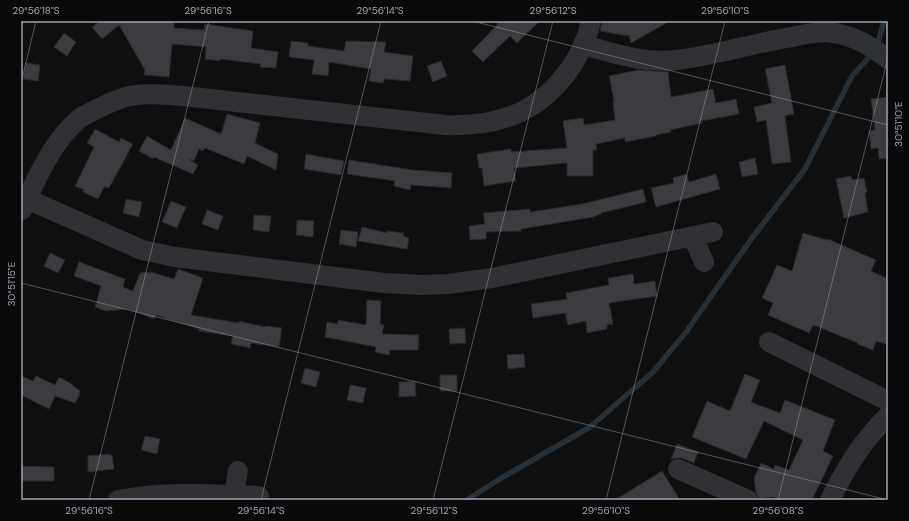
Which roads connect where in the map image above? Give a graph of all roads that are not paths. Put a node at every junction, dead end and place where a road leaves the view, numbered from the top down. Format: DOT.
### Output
graph roads {
  1 [pos="591,21"];
  2 [pos="584,45"];
  3 [pos="888,59"];
  4 [pos="24,205"];
  5 [pos="714,232"];
  6 [pos="693,237"];
  7 [pos="704,262"];
  8 [pos="769,342"];
  9 [pos="888,401"];
  10 [pos="888,416"];
  11 [pos="678,469"];
  12 [pos="238,471"];
  13 [pos="234,495"];
  14 [pos="259,496"];
  15 [pos="118,500"];
  16 [pos="748,500"];
  17 [pos="830,500"];
  1 -- 2 [label="street"];
  2 -- 3 [label="street"];
  2 -- 4 [label="street"];
  4 -- 6 [label="street"];
  5 -- 6 [label="street"];
  6 -- 7 [label="street"];
  8 -- 9 [label="street"];
  10 -- 17 [label="street"];
  11 -- 16 [label="street"];
  12 -- 13 [label="street"];
  13 -- 14 [label="street"];
  13 -- 15 [label="street"];
}
